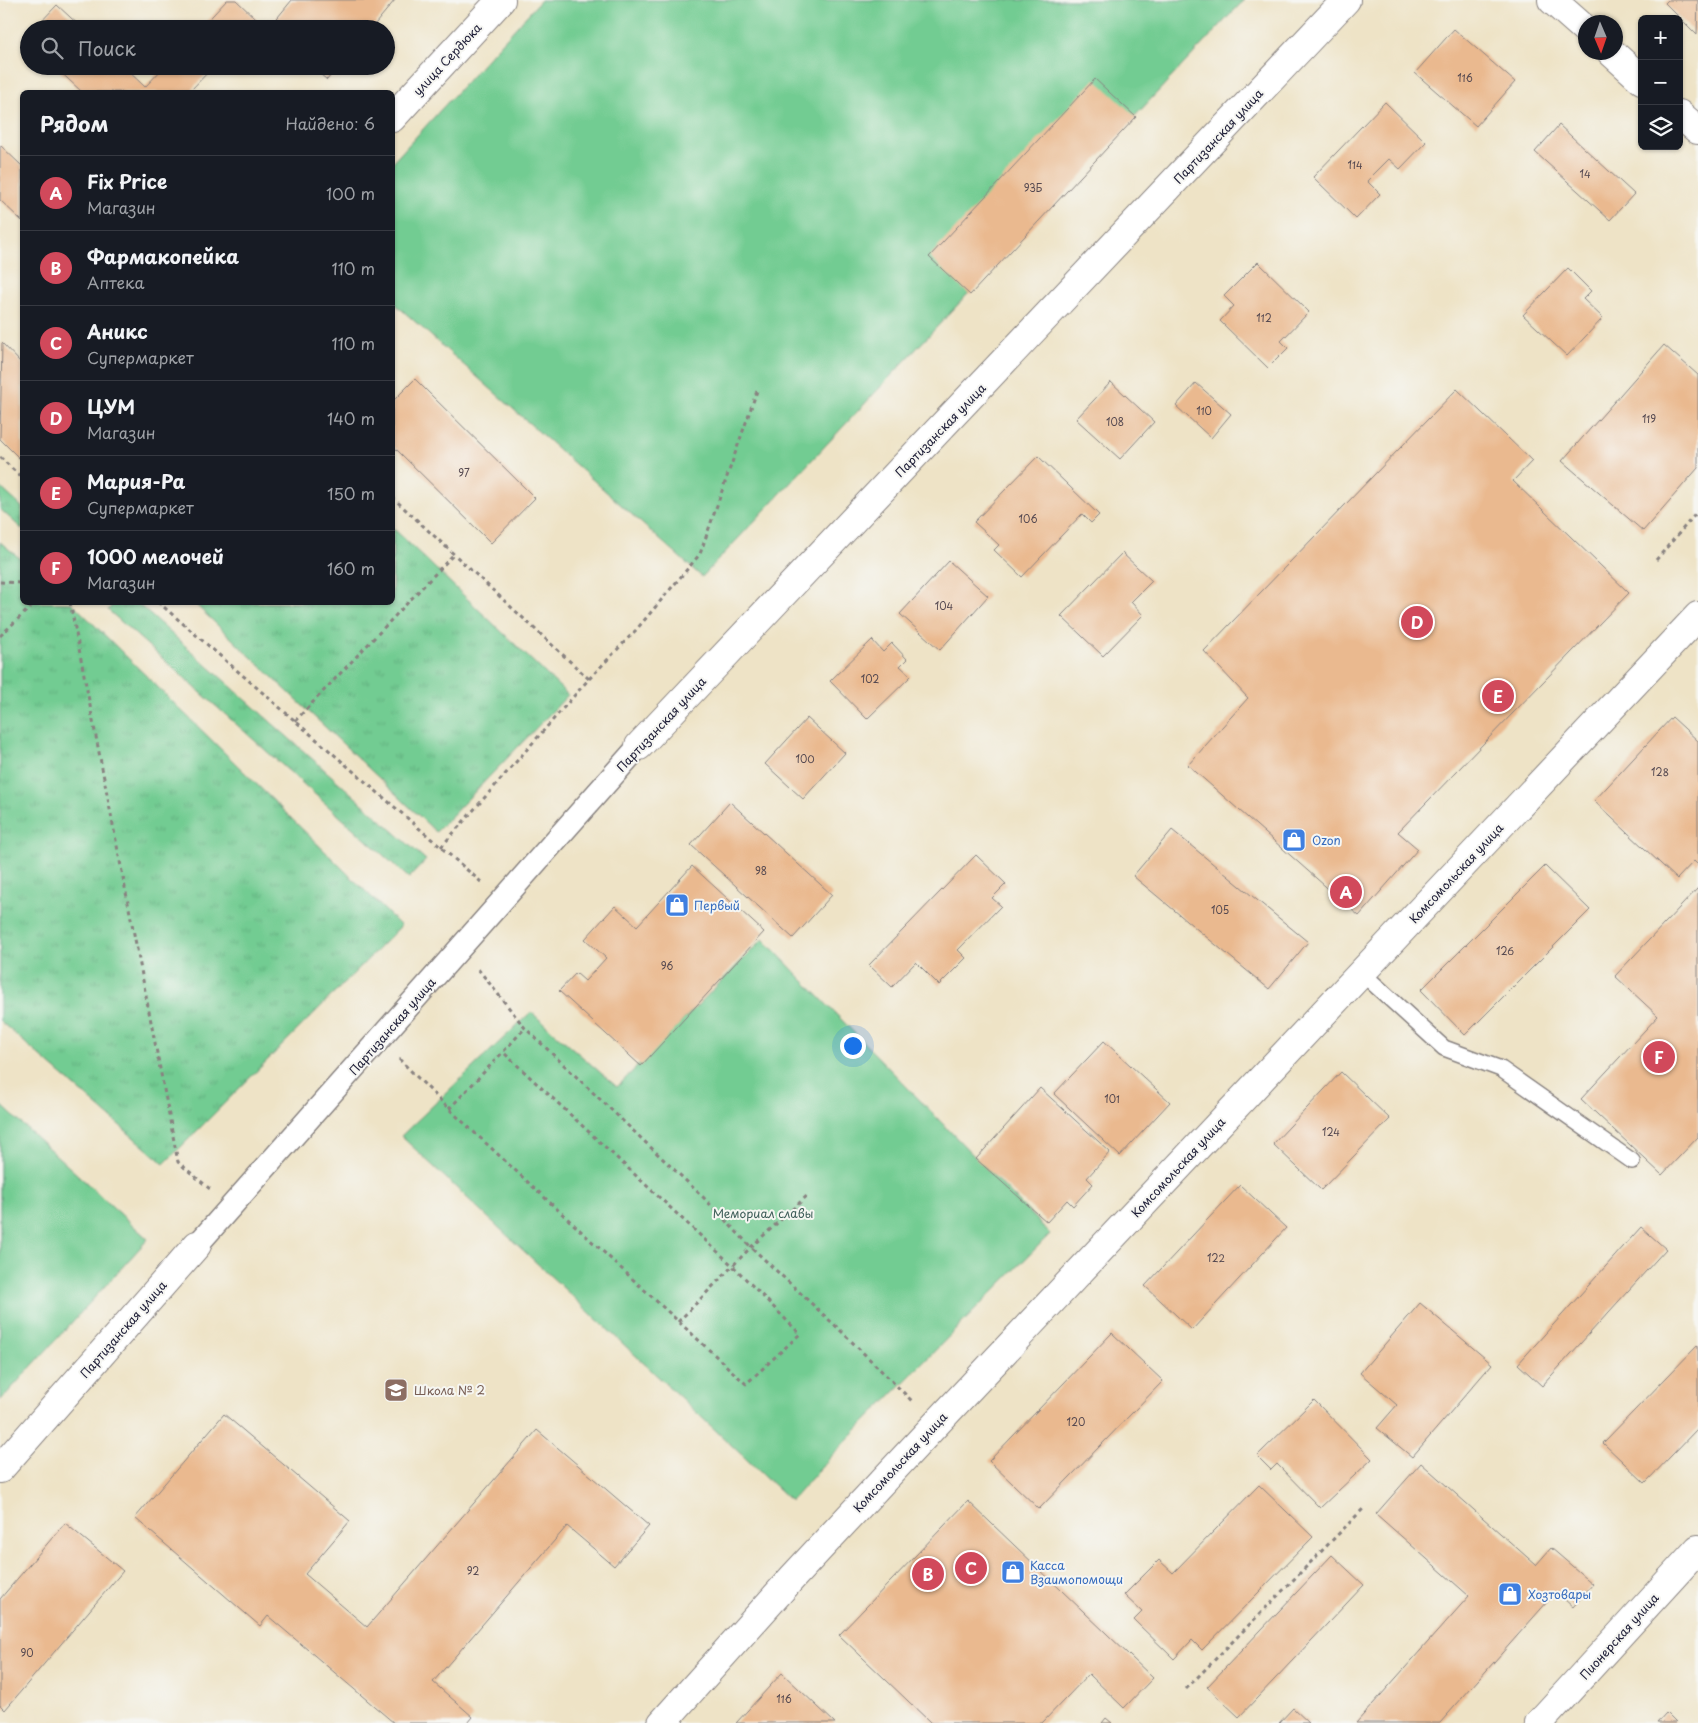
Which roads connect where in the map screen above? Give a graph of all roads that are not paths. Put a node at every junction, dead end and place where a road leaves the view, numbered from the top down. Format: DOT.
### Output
graph roads {
  1 [pos="501,0"];
  2 [pos="1346,0"];
  3 [pos="1552,0"];
  4 [pos="1578,23"];
  5 [pos="1620,60"];
  6 [pos="1638,76"];
  7 [pos="395,115"];
  8 [pos="1683,117"];
  9 [pos="1698,130"];
  10 [pos="1698,616"];
  11 [pos="639,746"];
  12 [pos="1362,973"];
  13 [pos="1632,1160"];
  14 [pos="197,1245"];
  15 [pos="0,1469"];
  16 [pos="1698,1549"];
  17 [pos="662,1723"];
  18 [pos="1539,1723"];
  1 -- 7 [label="street, улица Сердюка"];
  2 -- 11 [label="street, Партизанская улица"];
  3 -- 4 [label="street"];
  5 -- 6 [label="street"];
  8 -- 9 [label="street"];
  10 -- 12 [label="street, Комсомольская улица"];
  11 -- 14 [label="street, Партизанская улица"];
  12 -- 13 [label="lane"];
  12 -- 17 [label="street, Комсомольская улица"];
  14 -- 15 [label="street, Партизанская улица"];
  16 -- 18 [label="street, Пионерская улица"];
}
